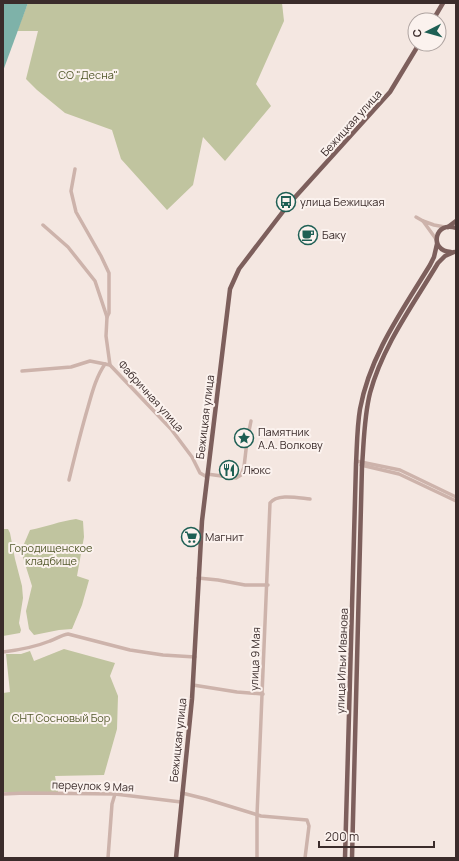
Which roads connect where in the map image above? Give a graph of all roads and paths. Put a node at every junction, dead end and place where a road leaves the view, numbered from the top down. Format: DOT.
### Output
graph roads {
  1 [pos="443,3"];
  2 [pos="438,12"];
  3 [pos="414,52"];
  4 [pos="75,169"];
  5 [pos="416,217"];
  6 [pos="422,221"];
  7 [pos="456,221"];
  8 [pos="43,225"];
  9 [pos="448,226"];
  10 [pos="456,228"];
  11 [pos="437,241"];
  12 [pos="455,252"];
  13 [pos="108,317"];
  14 [pos="105,364"];
  15 [pos="110,365"];
  16 [pos="22,371"];
  17 [pos="251,421"];
  18 [pos="356,463"];
  19 [pos="362,464"];
  20 [pos="207,476"];
  21 [pos="69,480"];
  22 [pos="456,497"];
  23 [pos="310,499"];
  24 [pos="456,501"];
  25 [pos="198,578"];
  26 [pos="268,584"];
  27 [pos="3,652"];
  28 [pos="195,657"];
  29 [pos="193,685"];
  30 [pos="263,694"];
  31 [pos="3,794"];
  32 [pos="115,794"];
  33 [pos="182,794"];
  34 [pos="181,802"];
  35 [pos="258,815"];
  36 [pos="108,858"];
  37 [pos="176,858"];
  38 [pos="257,858"];
  39 [pos="305,858"];
  40 [pos="345,858"];
  41 [pos="352,858"];
  1 -- 2 [label="main road"];
  3 -- 20 [label="main road, Бежицкая улица"];
  4 -- 13 [label="street, Фабричная улица"];
  5 -- 6 [label="street"];
  6 -- 9 [label="street"];
  6 -- 11 [label="street"];
  7 -- 9 [label="main road"];
  8 -- 13 [label="street, Фабричная улица"];
  9 -- 10 [label="main road"];
  9 -- 11 [label="main road"];
  11 -- 12 [label="main road"];
  11 -- 18 [label="main road, улица Ильи Иванова"];
  12 -- 19 [label="main road, улица Ильи Иванова"];
  13 -- 15 [label="street, Фабричная улица"];
  14 -- 15 [label="street, Фабричная улица"];
  14 -- 16 [label="street, Фабричная улица"];
  14 -- 21 [label="street"];
  15 -- 20 [label="street, Фабричная улица"];
  17 -- 20 [label="street"];
  18 -- 19 [label="street"];
  18 -- 40 [label="main road, улица Ильи Иванова"];
  19 -- 22 [label="street"];
  19 -- 24 [label="street"];
  19 -- 41 [label="main road, улица Ильи Иванова"];
  20 -- 25 [label="main road, Бежицкая улица"];
  23 -- 26 [label="street, улица 9 Мая"];
  25 -- 26 [label="street"];
  25 -- 28 [label="main road, Бежицкая улица"];
  26 -- 30 [label="street, улица 9 Мая"];
  27 -- 28 [label="street"];
  28 -- 29 [label="main road, Бежицкая улица"];
  29 -- 30 [label="street"];
  29 -- 33 [label="main road, Бежицкая улица"];
  30 -- 35 [label="street, улица 9 Мая"];
  31 -- 32 [label="street, переулок 9 Мая"];
  32 -- 34 [label="street, переулок 9 Мая"];
  32 -- 36 [label="street"];
  33 -- 34 [label="main road, Бежицкая улица"];
  33 -- 35 [label="street"];
  34 -- 37 [label="main road, Бежицкая улица"];
  35 -- 38 [label="street, улица 9 Мая"];
  35 -- 39 [label="street"];
}
